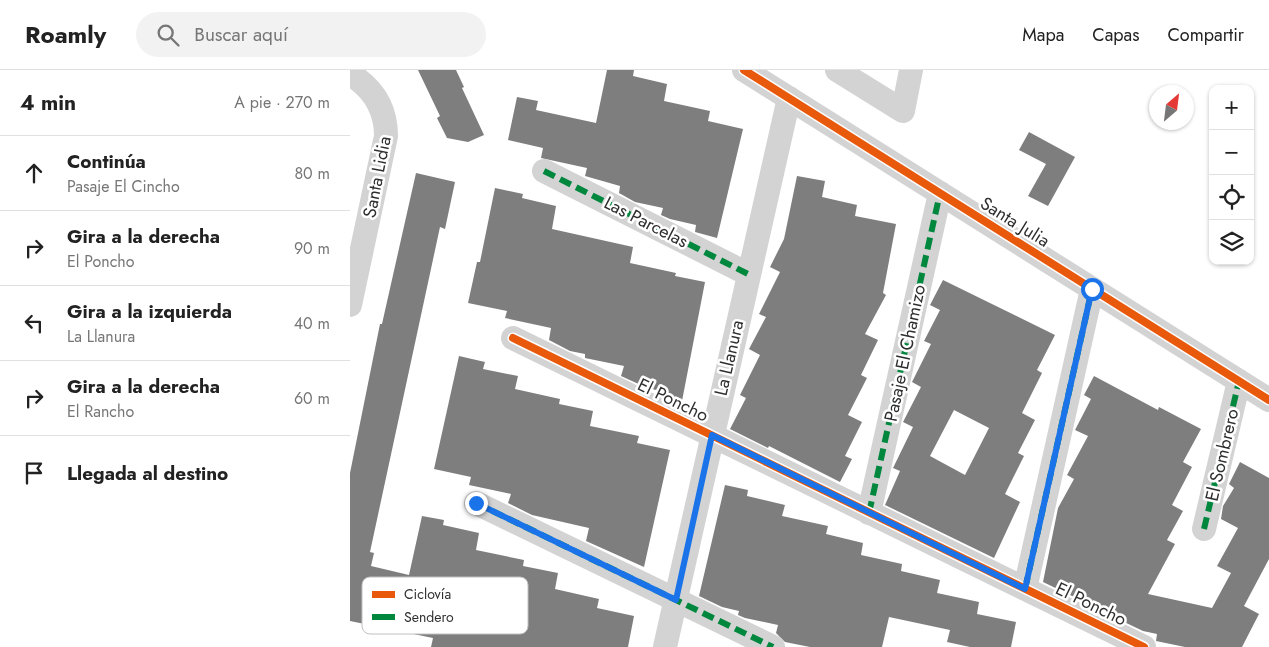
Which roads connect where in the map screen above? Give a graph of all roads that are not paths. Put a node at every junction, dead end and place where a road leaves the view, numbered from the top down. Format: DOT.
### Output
graph roads {
  1 [pos="744,70"];
  2 [pos="837,70"];
  3 [pos="912,70"];
  4 [pos="350,74"];
  5 [pos="789,98"];
  6 [pos="544,171"];
  7 [pos="940,193"];
  8 [pos="748,274"];
  9 [pos="1092,289"];
  10 [pos="350,305"];
  11 [pos="513,338"];
  12 [pos="1239,381"];
  13 [pos="1269,400"];
  14 [pos="712,435"];
  15 [pos="476,503"];
  16 [pos="870,513"];
  17 [pos="1204,529"];
  18 [pos="1025,589"];
  19 [pos="676,600"];
  20 [pos="665,647"];
  21 [pos="773,647"];
  22 [pos="1144,647"];
  1 -- 5 [label="street, Santa Julia"];
  2 -- 3 [label="street"];
  4 -- 10 [label="street, Santa Lidia"];
  5 -- 7 [label="street, Santa Julia"];
  5 -- 8 [label="street, La Llanura"];
  6 -- 8 [label="street, Las Parcelas"];
  7 -- 9 [label="street, Santa Julia"];
  7 -- 16 [label="street, Pasaje El Chamizo"];
  8 -- 14 [label="street, La Llanura"];
  9 -- 12 [label="street, Santa Julia"];
  9 -- 18 [label="street"];
  11 -- 14 [label="street, El Poncho"];
  12 -- 13 [label="street, Santa Julia"];
  12 -- 17 [label="street, El Sombrero"];
  14 -- 16 [label="street, El Poncho"];
  14 -- 19 [label="street, La Llanura"];
  15 -- 19 [label="street"];
  16 -- 18 [label="street, El Poncho"];
  18 -- 22 [label="street, El Poncho"];
  19 -- 20 [label="street, La Llanura"];
  19 -- 21 [label="street"];
}
